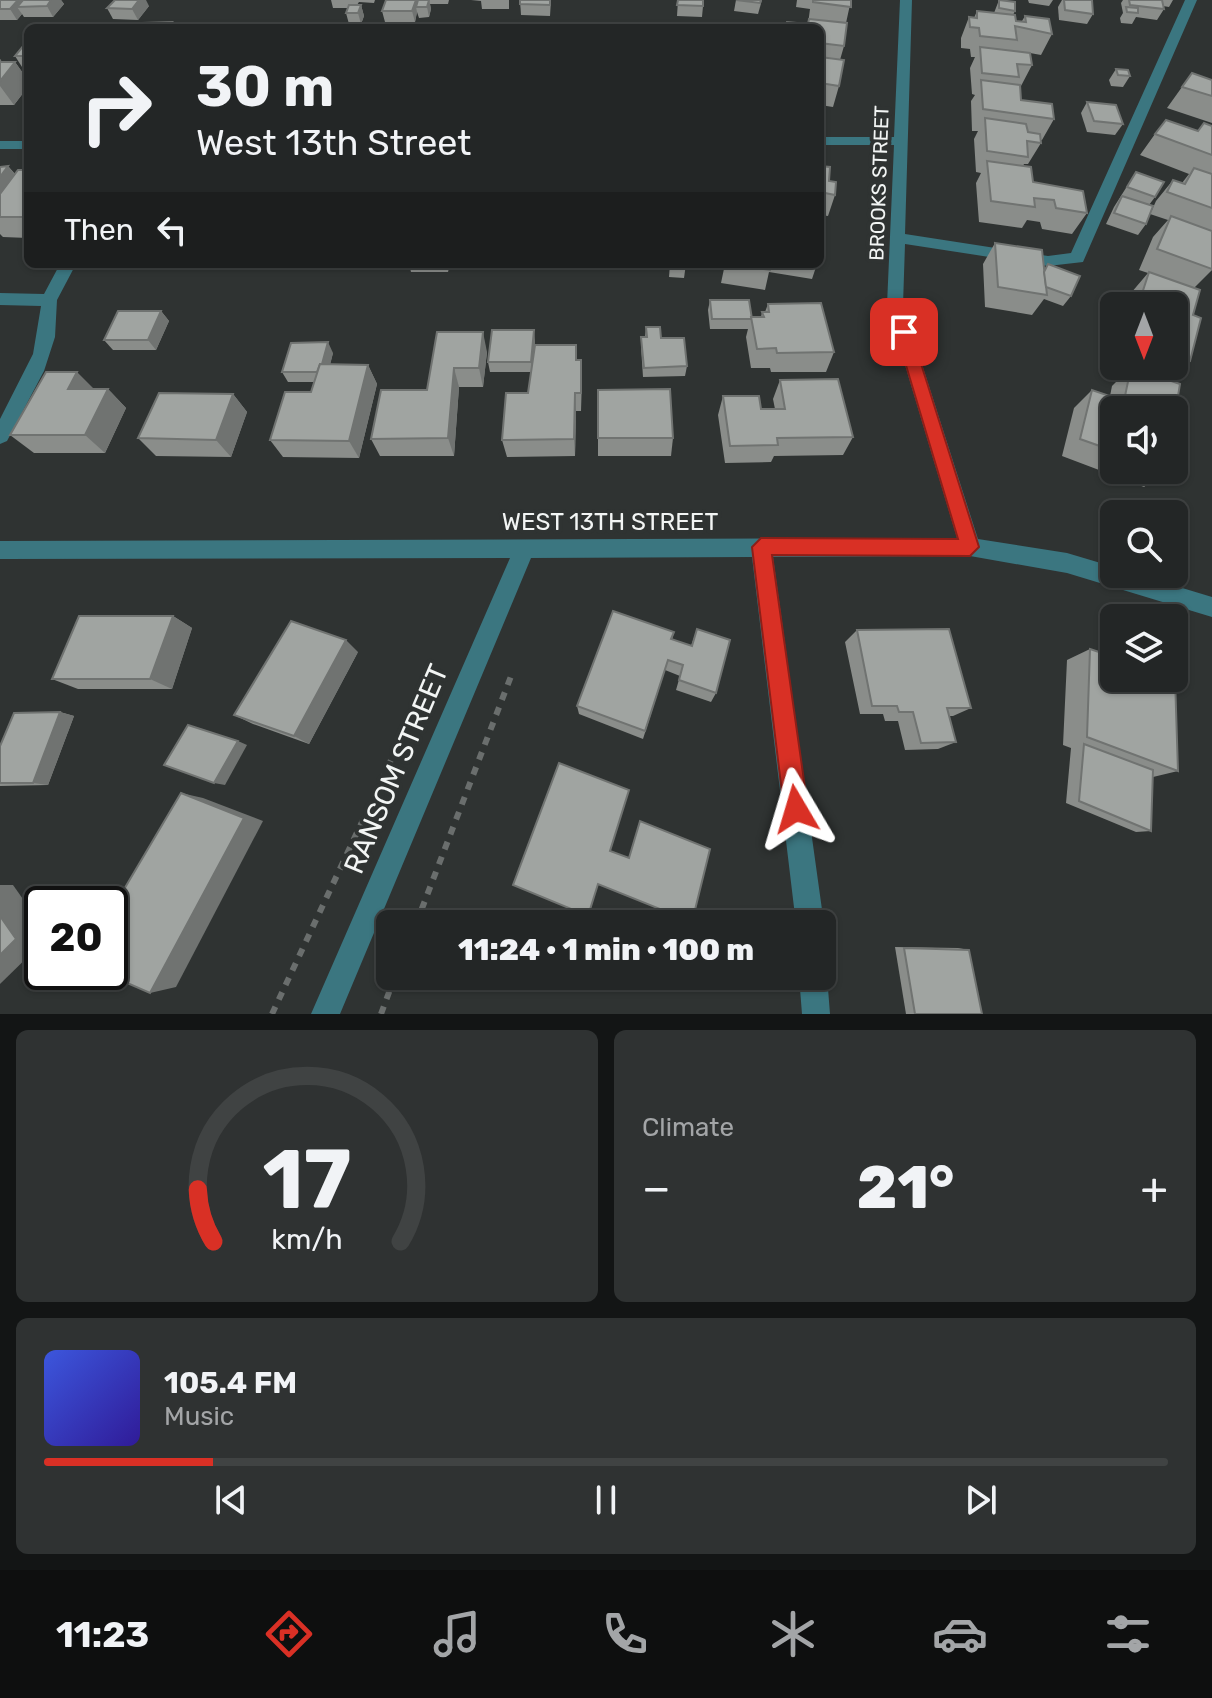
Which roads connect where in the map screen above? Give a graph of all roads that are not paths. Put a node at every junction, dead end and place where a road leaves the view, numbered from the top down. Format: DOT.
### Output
graph roads {
  1 [pos="906,0"];
  2 [pos="1191,0"];
  3 [pos="824,141"];
  4 [pos="900,141"];
  5 [pos="0,145"];
  6 [pos="24,145"];
  7 [pos="897,238"];
  8 [pos="66,268"];
  9 [pos="0,299"];
  10 [pos="49,300"];
  11 [pos="0,436"];
  12 [pos="761,547"];
  13 [pos="970,547"];
  14 [pos="524,549"];
  15 [pos="0,550"];
  16 [pos="1212,607"];
  17 [pos="808,910"];
  18 [pos="814,990"];
  19 [pos="325,1014"];
  20 [pos="816,1014"];
  1 -- 4 [label="street, BROOKS STREET"];
  2 -- 7 [label="street"];
  3 -- 4 [label="street"];
  4 -- 7 [label="street, BROOKS STREET"];
  5 -- 6 [label="street"];
  7 -- 13 [label="street, BROOKS STREET"];
  8 -- 10 [label="street"];
  9 -- 10 [label="street"];
  10 -- 11 [label="street"];
  12 -- 13 [label="street, WEST 13TH STREET"];
  12 -- 14 [label="street, WEST 13TH STREET"];
  12 -- 17 [label="street"];
  13 -- 16 [label="street, WEST 13TH STREET"];
  14 -- 15 [label="street, WEST 13TH STREET"];
  14 -- 19 [label="street, RANSOM STREET"];
  18 -- 20 [label="street"];
}
